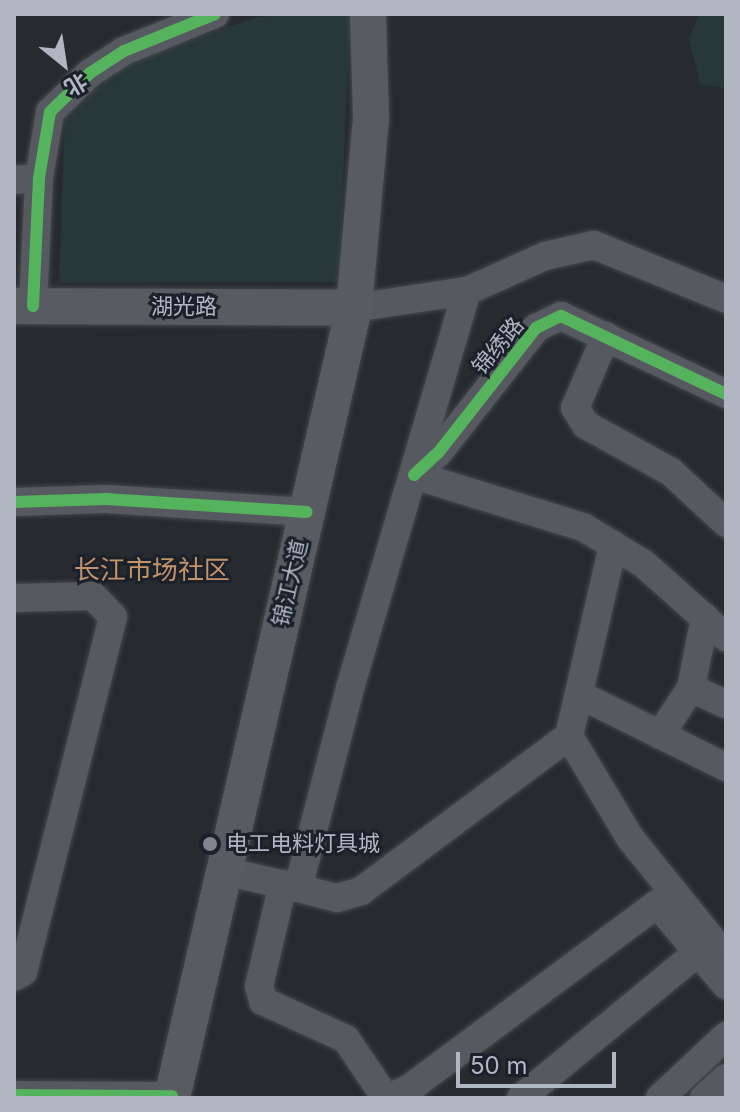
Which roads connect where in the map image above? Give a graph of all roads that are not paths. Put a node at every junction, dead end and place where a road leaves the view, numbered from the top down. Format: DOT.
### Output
graph roads {
  1 [pos="215,14"];
  2 [pos="368,14"];
  3 [pos="26,179"];
  4 [pos="467,291"];
  5 [pos="726,299"];
  6 [pos="24,306"];
  7 [pos="354,308"];
  8 [pos="606,336"];
  9 [pos="726,394"];
  10 [pos="414,475"];
  11 [pos="14,502"];
  12 [pos="307,512"];
  13 [pos="726,523"];
  14 [pos="613,545"];
  15 [pos="14,598"];
  16 [pos="705,617"];
  17 [pos="726,637"];
  18 [pos="691,688"];
  19 [pos="580,695"];
  20 [pos="726,704"];
  21 [pos="660,735"];
  22 [pos="569,736"];
  23 [pos="726,767"];
  24 [pos="224,871"];
  25 [pos="290,886"];
  26 [pos="712,954"];
  27 [pos="14,977"];
  28 [pos="726,985"];
  29 [pos="726,1036"];
  30 [pos="726,1078"];
  31 [pos="14,1095"];
  32 [pos="172,1097"];
  33 [pos="387,1098"];
  34 [pos="521,1098"];
  35 [pos="660,1098"];
  36 [pos="704,1098"];
  1 -- 3 [label="street"];
  2 -- 7 [label="main road, 锦江大道"];
  3 -- 6 [label="street"];
  4 -- 5 [label="street"];
  4 -- 7 [label="street"];
  4 -- 10 [label="street"];
  6 -- 7 [label="main road, 湖光路"];
  7 -- 12 [label="main road, 锦江大道"];
  8 -- 9 [label="street, 锦绣路"];
  8 -- 10 [label="street, 锦绣路"];
  8 -- 13 [label="street"];
  10 -- 14 [label="street"];
  10 -- 25 [label="street"];
  11 -- 12 [label="street"];
  12 -- 24 [label="main road, 锦江大道"];
  14 -- 16 [label="street"];
  14 -- 19 [label="street"];
  15 -- 27 [label="street"];
  16 -- 17 [label="street"];
  16 -- 18 [label="street"];
  18 -- 20 [label="street"];
  18 -- 21 [label="street"];
  19 -- 21 [label="street"];
  19 -- 22 [label="street"];
  21 -- 23 [label="street"];
  22 -- 25 [label="street"];
  22 -- 26 [label="street"];
  24 -- 25 [label="street"];
  24 -- 32 [label="main road, 锦江大道"];
  25 -- 33 [label="street"];
  26 -- 28 [label="street"];
  26 -- 33 [label="street"];
  26 -- 34 [label="street"];
  29 -- 35 [label="street"];
  30 -- 36 [label="street"];
  31 -- 32 [label="street"];
}
